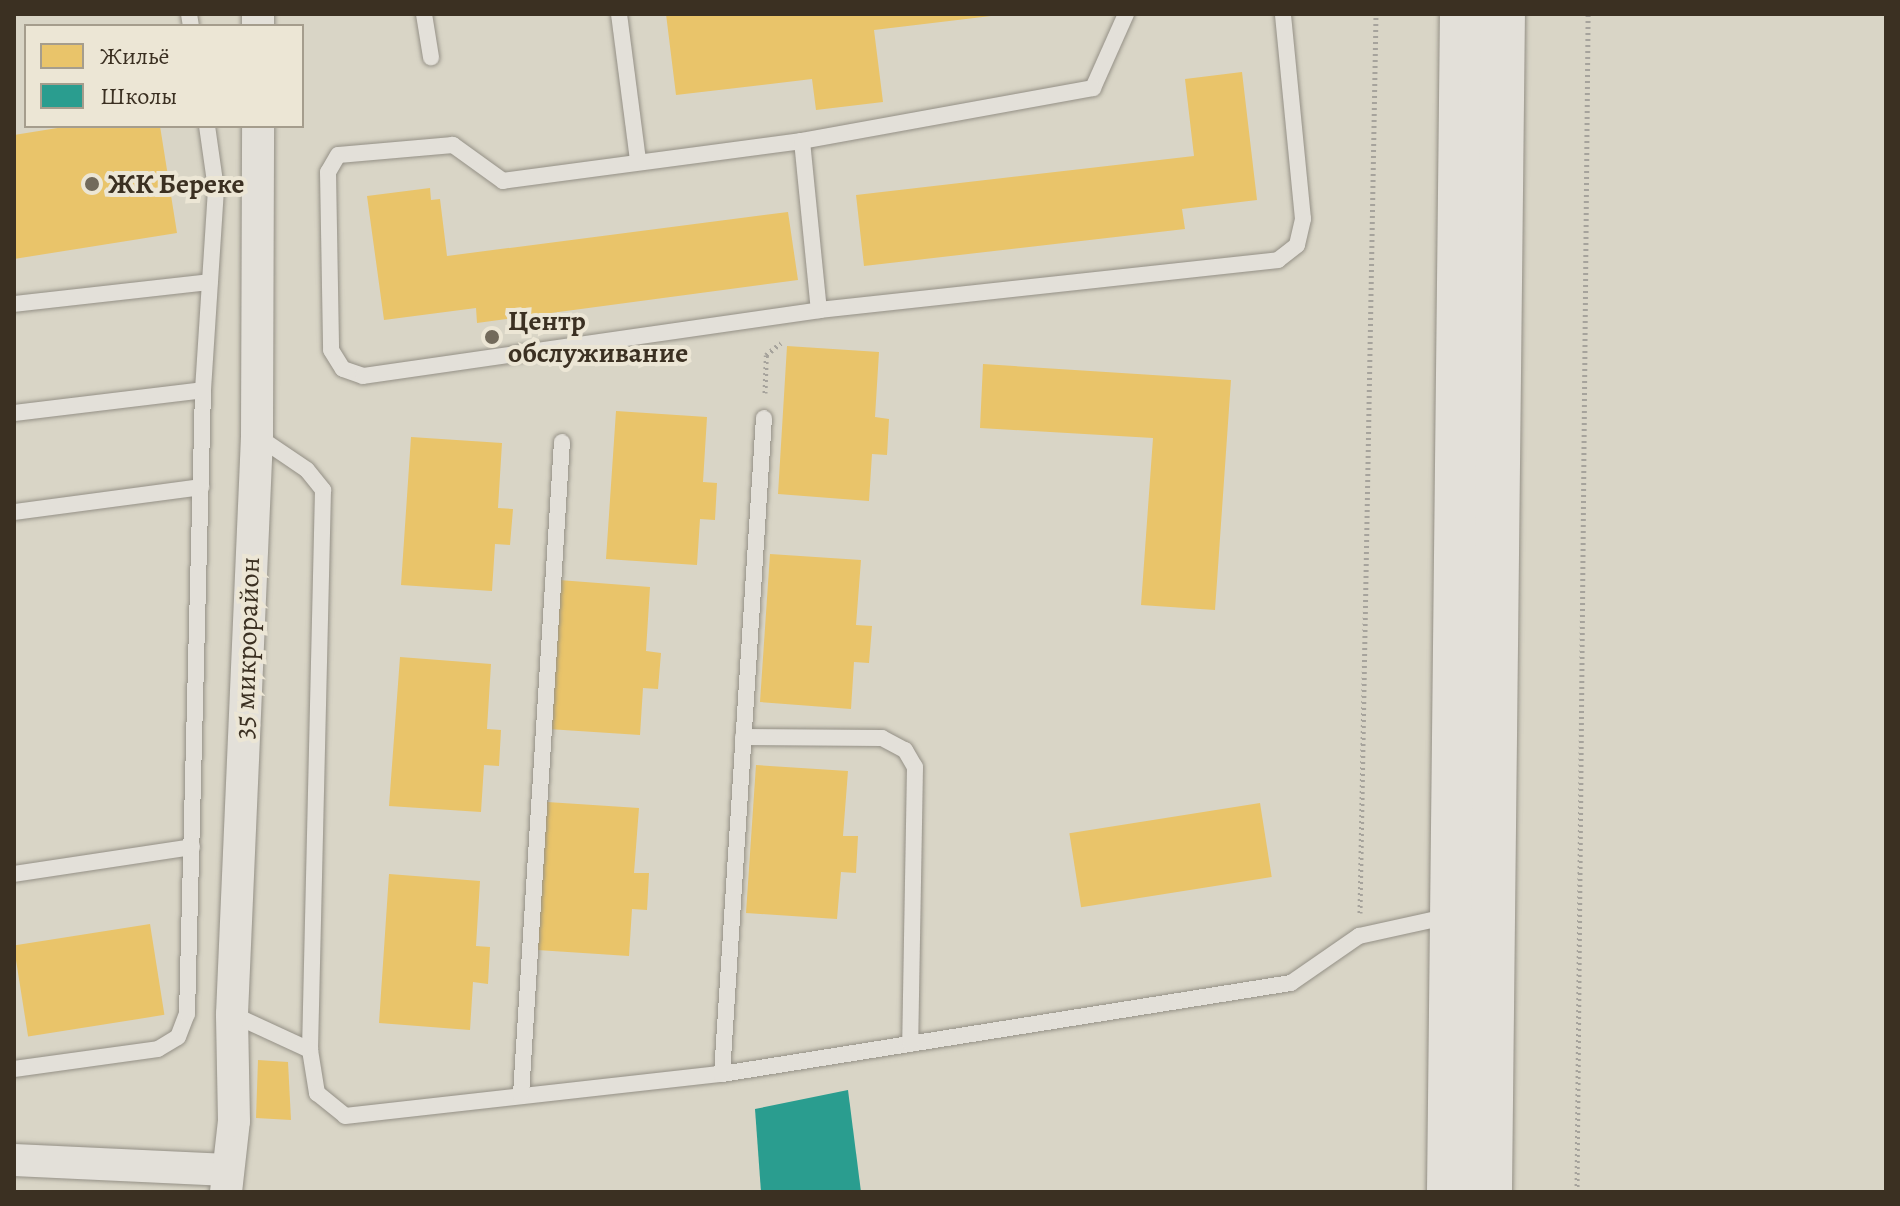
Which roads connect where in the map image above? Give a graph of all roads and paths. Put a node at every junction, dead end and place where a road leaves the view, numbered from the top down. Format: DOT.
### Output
graph roads {
  1 [pos="424,14"];
  2 [pos="619,14"];
  3 [pos="1126,14"];
  4 [pos="1283,14"];
  5 [pos="1376,14"];
  6 [pos="1462,14"];
  7 [pos="1503,14"];
  8 [pos="1588,14"];
  9 [pos="431,57"];
  10 [pos="207,128"];
  11 [pos="258,128"];
  12 [pos="802,141"];
  13 [pos="638,160"];
  14 [pos="210,282"];
  15 [pos="14,304"];
  16 [pos="819,310"];
  17 [pos="203,390"];
  18 [pos="14,413"];
  19 [pos="764,418"];
  20 [pos="257,436"];
  21 [pos="562,442"];
  22 [pos="201,487"];
  23 [pos="14,512"];
  24 [pos="743,737"];
  25 [pos="192,847"];
  26 [pos="14,874"];
  27 [pos="1471,914"];
  28 [pos="1359,936"];
  29 [pos="232,1014"];
  30 [pos="910,1044"];
  31 [pos="310,1050"];
  32 [pos="14,1069"];
  33 [pos="722,1074"];
  34 [pos="521,1095"];
  35 [pos="14,1160"];
  36 [pos="227,1181"];
  37 [pos="1449,1192"];
  38 [pos="1490,1192"];
  39 [pos="1577,1192"];
  1 -- 9 [label="lane"];
  2 -- 13 [label="lane"];
  3 -- 12 [label="lane"];
  4 -- 16 [label="lane"];
  5 -- 28 [label="path"];
  6 -- 27 [label="main road"];
  7 -- 27 [label="main road"];
  8 -- 39 [label="path"];
  10 -- 14 [label="lane"];
  11 -- 20 [label="street, 35 микрорайон"];
  12 -- 13 [label="lane"];
  12 -- 16 [label="lane"];
  13 -- 16 [label="lane"];
  14 -- 15 [label="lane"];
  14 -- 17 [label="lane"];
  16 -- 19 [label="path"];
  17 -- 18 [label="lane"];
  17 -- 22 [label="lane"];
  19 -- 24 [label="lane"];
  20 -- 29 [label="street, 35 микрорайон"];
  20 -- 31 [label="lane"];
  21 -- 34 [label="lane"];
  22 -- 23 [label="lane"];
  22 -- 25 [label="lane"];
  24 -- 30 [label="lane"];
  24 -- 33 [label="lane"];
  25 -- 26 [label="lane"];
  25 -- 32 [label="lane"];
  27 -- 28 [label="lane"];
  27 -- 37 [label="main road"];
  27 -- 38 [label="main road"];
  28 -- 30 [label="lane"];
  29 -- 31 [label="lane"];
  29 -- 36 [label="street, 35 микрорайон"];
  30 -- 33 [label="lane"];
  31 -- 34 [label="lane"];
  33 -- 34 [label="lane"];
  35 -- 36 [label="street, 35 микрорайон"];
}
